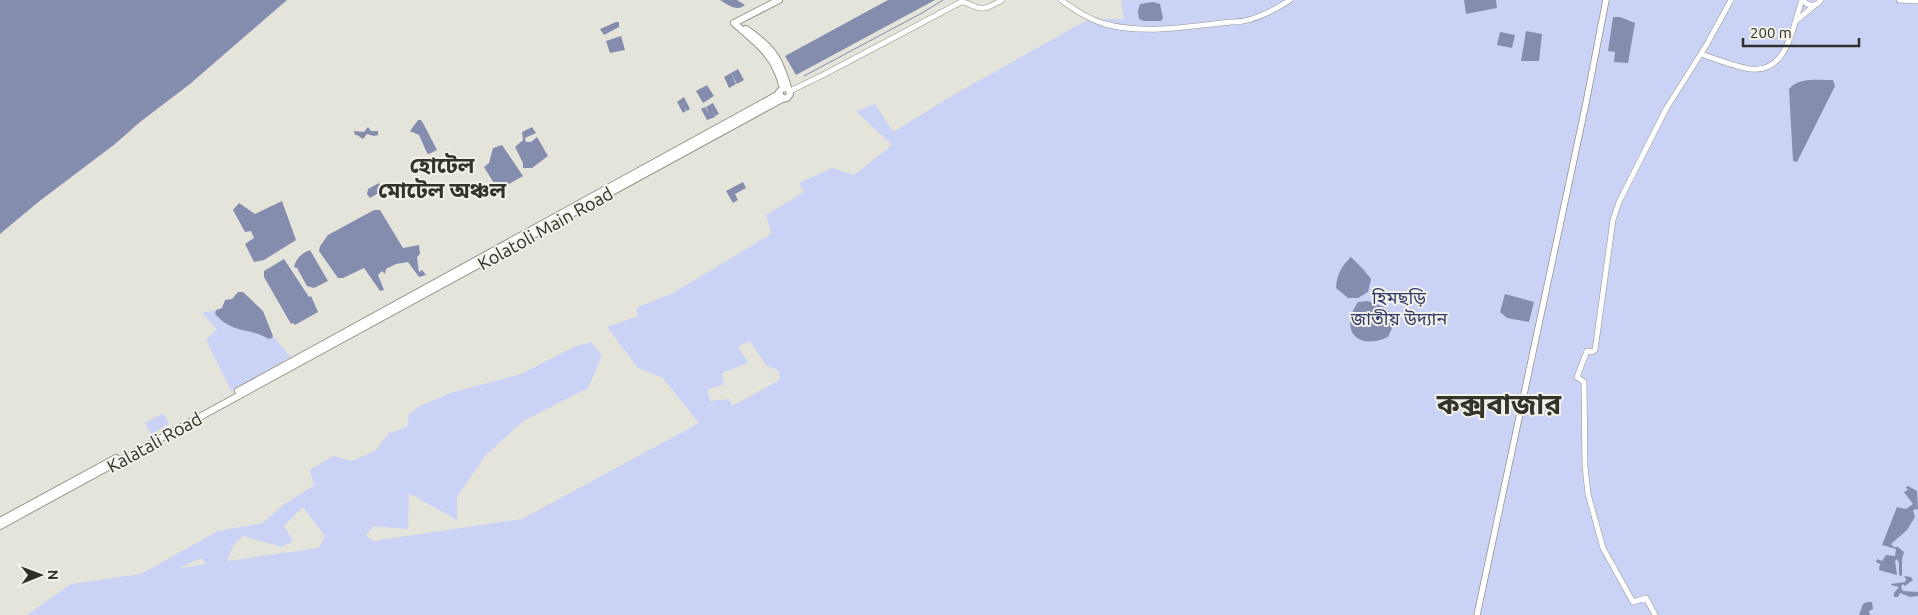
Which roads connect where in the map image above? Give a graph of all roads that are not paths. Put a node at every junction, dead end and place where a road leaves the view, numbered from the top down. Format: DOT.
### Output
graph roads {
  1 [pos="779,0"];
  2 [pos="1002,0"];
  3 [pos="1061,0"];
  4 [pos="1290,0"];
  5 [pos="1606,0"];
  6 [pos="1731,0"];
  7 [pos="1802,0"];
  8 [pos="1826,0"];
  9 [pos="1899,0"];
  10 [pos="1918,1"];
  11 [pos="1817,3"];
  12 [pos="1796,23"];
  13 [pos="1701,54"];
  14 [pos="787,89"];
  15 [pos="780,96"];
  16 [pos="307,356"];
  17 [pos="65,488"];
  18 [pos="0,521"];
  19 [pos="0,526"];
  20 [pos="1477,615"];
  21 [pos="1655,615"];
  1 -- 14 [label="highway"];
  2 -- 14 [label="street"];
  3 -- 4 [label="street"];
  5 -- 20 [label="main road"];
  6 -- 13 [label="street"];
  7 -- 11 [label="street"];
  7 -- 12 [label="street"];
  8 -- 11 [label="street"];
  9 -- 10 [label="street"];
  11 -- 12 [label="street"];
  12 -- 13 [label="street"];
  13 -- 21 [label="street"];
  14 -- 15 [label="highway"];
  14 -- 15 [label="highway"];
  15 -- 16 [label="highway, Kolatoli Main Road"];
  16 -- 17 [label="highway, Kalatali Road"];
  17 -- 18 [label="highway, Kalatali Road"];
  17 -- 19 [label="highway, Kalatali Road"];
}
